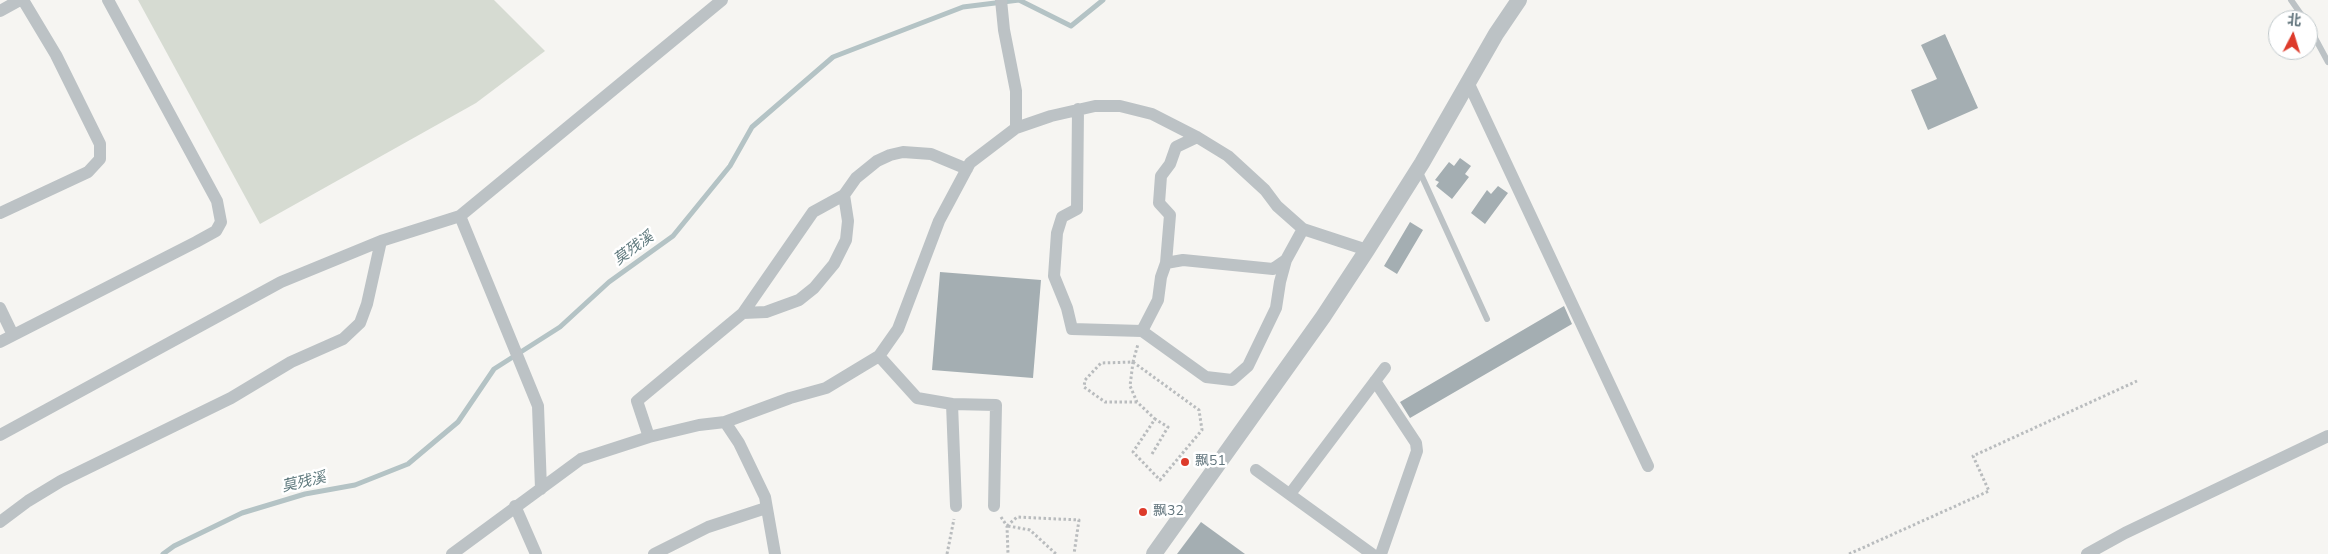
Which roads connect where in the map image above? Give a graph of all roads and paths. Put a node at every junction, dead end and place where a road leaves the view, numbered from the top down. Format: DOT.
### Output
graph roads {
  1 [pos="21,0"];
  2 [pos="108,0"];
  3 [pos="722,0"];
  4 [pos="1001,0"];
  5 [pos="1519,0"];
  6 [pos="0,11"];
  7 [pos="2318,44"];
  8 [pos="2328,62"];
  9 [pos="1468,82"];
  10 [pos="1078,109"];
  11 [pos="1016,128"];
  12 [pos="1197,137"];
  13 [pos="966,169"];
  14 [pos="1418,169"];
  15 [pos="844,195"];
  16 [pos="0,213"];
  17 [pos="460,216"];
  18 [pos="1303,229"];
  19 [pos="381,241"];
  20 [pos="1367,250"];
  21 [pos="1286,260"];
  22 [pos="1166,263"];
  23 [pos="0,308"];
  24 [pos="743,313"];
  25 [pos="1487,319"];
  26 [pos="1142,331"];
  27 [pos="13,335"];
  28 [pos="0,342"];
  29 [pos="878,356"];
  30 [pos="1133,362"];
  31 [pos="1385,368"];
  32 [pos="1375,381"];
  33 [pos="2137,381"];
  34 [pos="1137,402"];
  35 [pos="952,404"];
  36 [pos="1155,419"];
  37 [pos="725,422"];
  38 [pos="0,435"];
  39 [pos="2328,436"];
  40 [pos="649,437"];
  41 [pos="1152,454"];
  42 [pos="1648,466"];
  43 [pos="1256,470"];
  44 [pos="541,488"];
  45 [pos="1290,494"];
  46 [pos="516,506"];
  47 [pos="956,506"];
  48 [pos="994,506"];
  49 [pos="766,508"];
  50 [pos="0,522"];
  51 [pos="1008,526"];
  52 [pos="1365,552"];
  53 [pos="2090,553"];
  54 [pos="452,554"];
  55 [pos="536,554"];
  56 [pos="654,554"];
  57 [pos="775,554"];
  58 [pos="947,554"];
  59 [pos="1008,554"];
  60 [pos="1056,554"];
  61 [pos="1074,554"];
  62 [pos="1154,554"];
  63 [pos="1381,554"];
  64 [pos="1849,554"];
  1 -- 6 [label="street"];
  1 -- 16 [label="street"];
  2 -- 27 [label="street"];
  3 -- 17 [label="street"];
  4 -- 11 [label="street"];
  5 -- 9 [label="street"];
  7 -- 8 [label="lane"];
  9 -- 14 [label="street"];
  9 -- 42 [label="street"];
  10 -- 11 [label="street"];
  10 -- 12 [label="street"];
  10 -- 26 [label="street"];
  11 -- 13 [label="street"];
  12 -- 18 [label="street"];
  12 -- 22 [label="street"];
  13 -- 15 [label="street"];
  13 -- 29 [label="street"];
  14 -- 20 [label="street"];
  14 -- 25 [label="lane"];
  15 -- 24 [label="street"];
  15 -- 24 [label="street"];
  17 -- 19 [label="street"];
  17 -- 44 [label="street"];
  18 -- 20 [label="street"];
  18 -- 21 [label="street"];
  19 -- 38 [label="street"];
  19 -- 50 [label="street"];
  20 -- 62 [label="street"];
  21 -- 22 [label="street"];
  21 -- 26 [label="street"];
  22 -- 26 [label="street"];
  23 -- 27 [label="street"];
  24 -- 40 [label="street"];
  26 -- 30 [label="path"];
  27 -- 28 [label="street"];
  29 -- 35 [label="street"];
  29 -- 37 [label="street"];
  30 -- 34 [label="path"];
  30 -- 34 [label="path"];
  30 -- 36 [label="path"];
  31 -- 32 [label="street"];
  32 -- 45 [label="street"];
  32 -- 63 [label="street"];
  33 -- 64 [label="path"];
  34 -- 36 [label="path"];
  35 -- 47 [label="street"];
  35 -- 48 [label="street"];
  36 -- 41 [label="path"];
  37 -- 40 [label="street"];
  37 -- 49 [label="street"];
  39 -- 53 [label="street"];
  40 -- 44 [label="street"];
  43 -- 45 [label="street"];
  44 -- 46 [label="street"];
  45 -- 52 [label="street"];
  46 -- 54 [label="street"];
  46 -- 55 [label="street"];
  47 -- 58 [label="path"];
  48 -- 51 [label="path"];
  49 -- 56 [label="street"];
  49 -- 57 [label="street"];
  51 -- 59 [label="path"];
  51 -- 60 [label="path"];
  51 -- 61 [label="path"];
}
